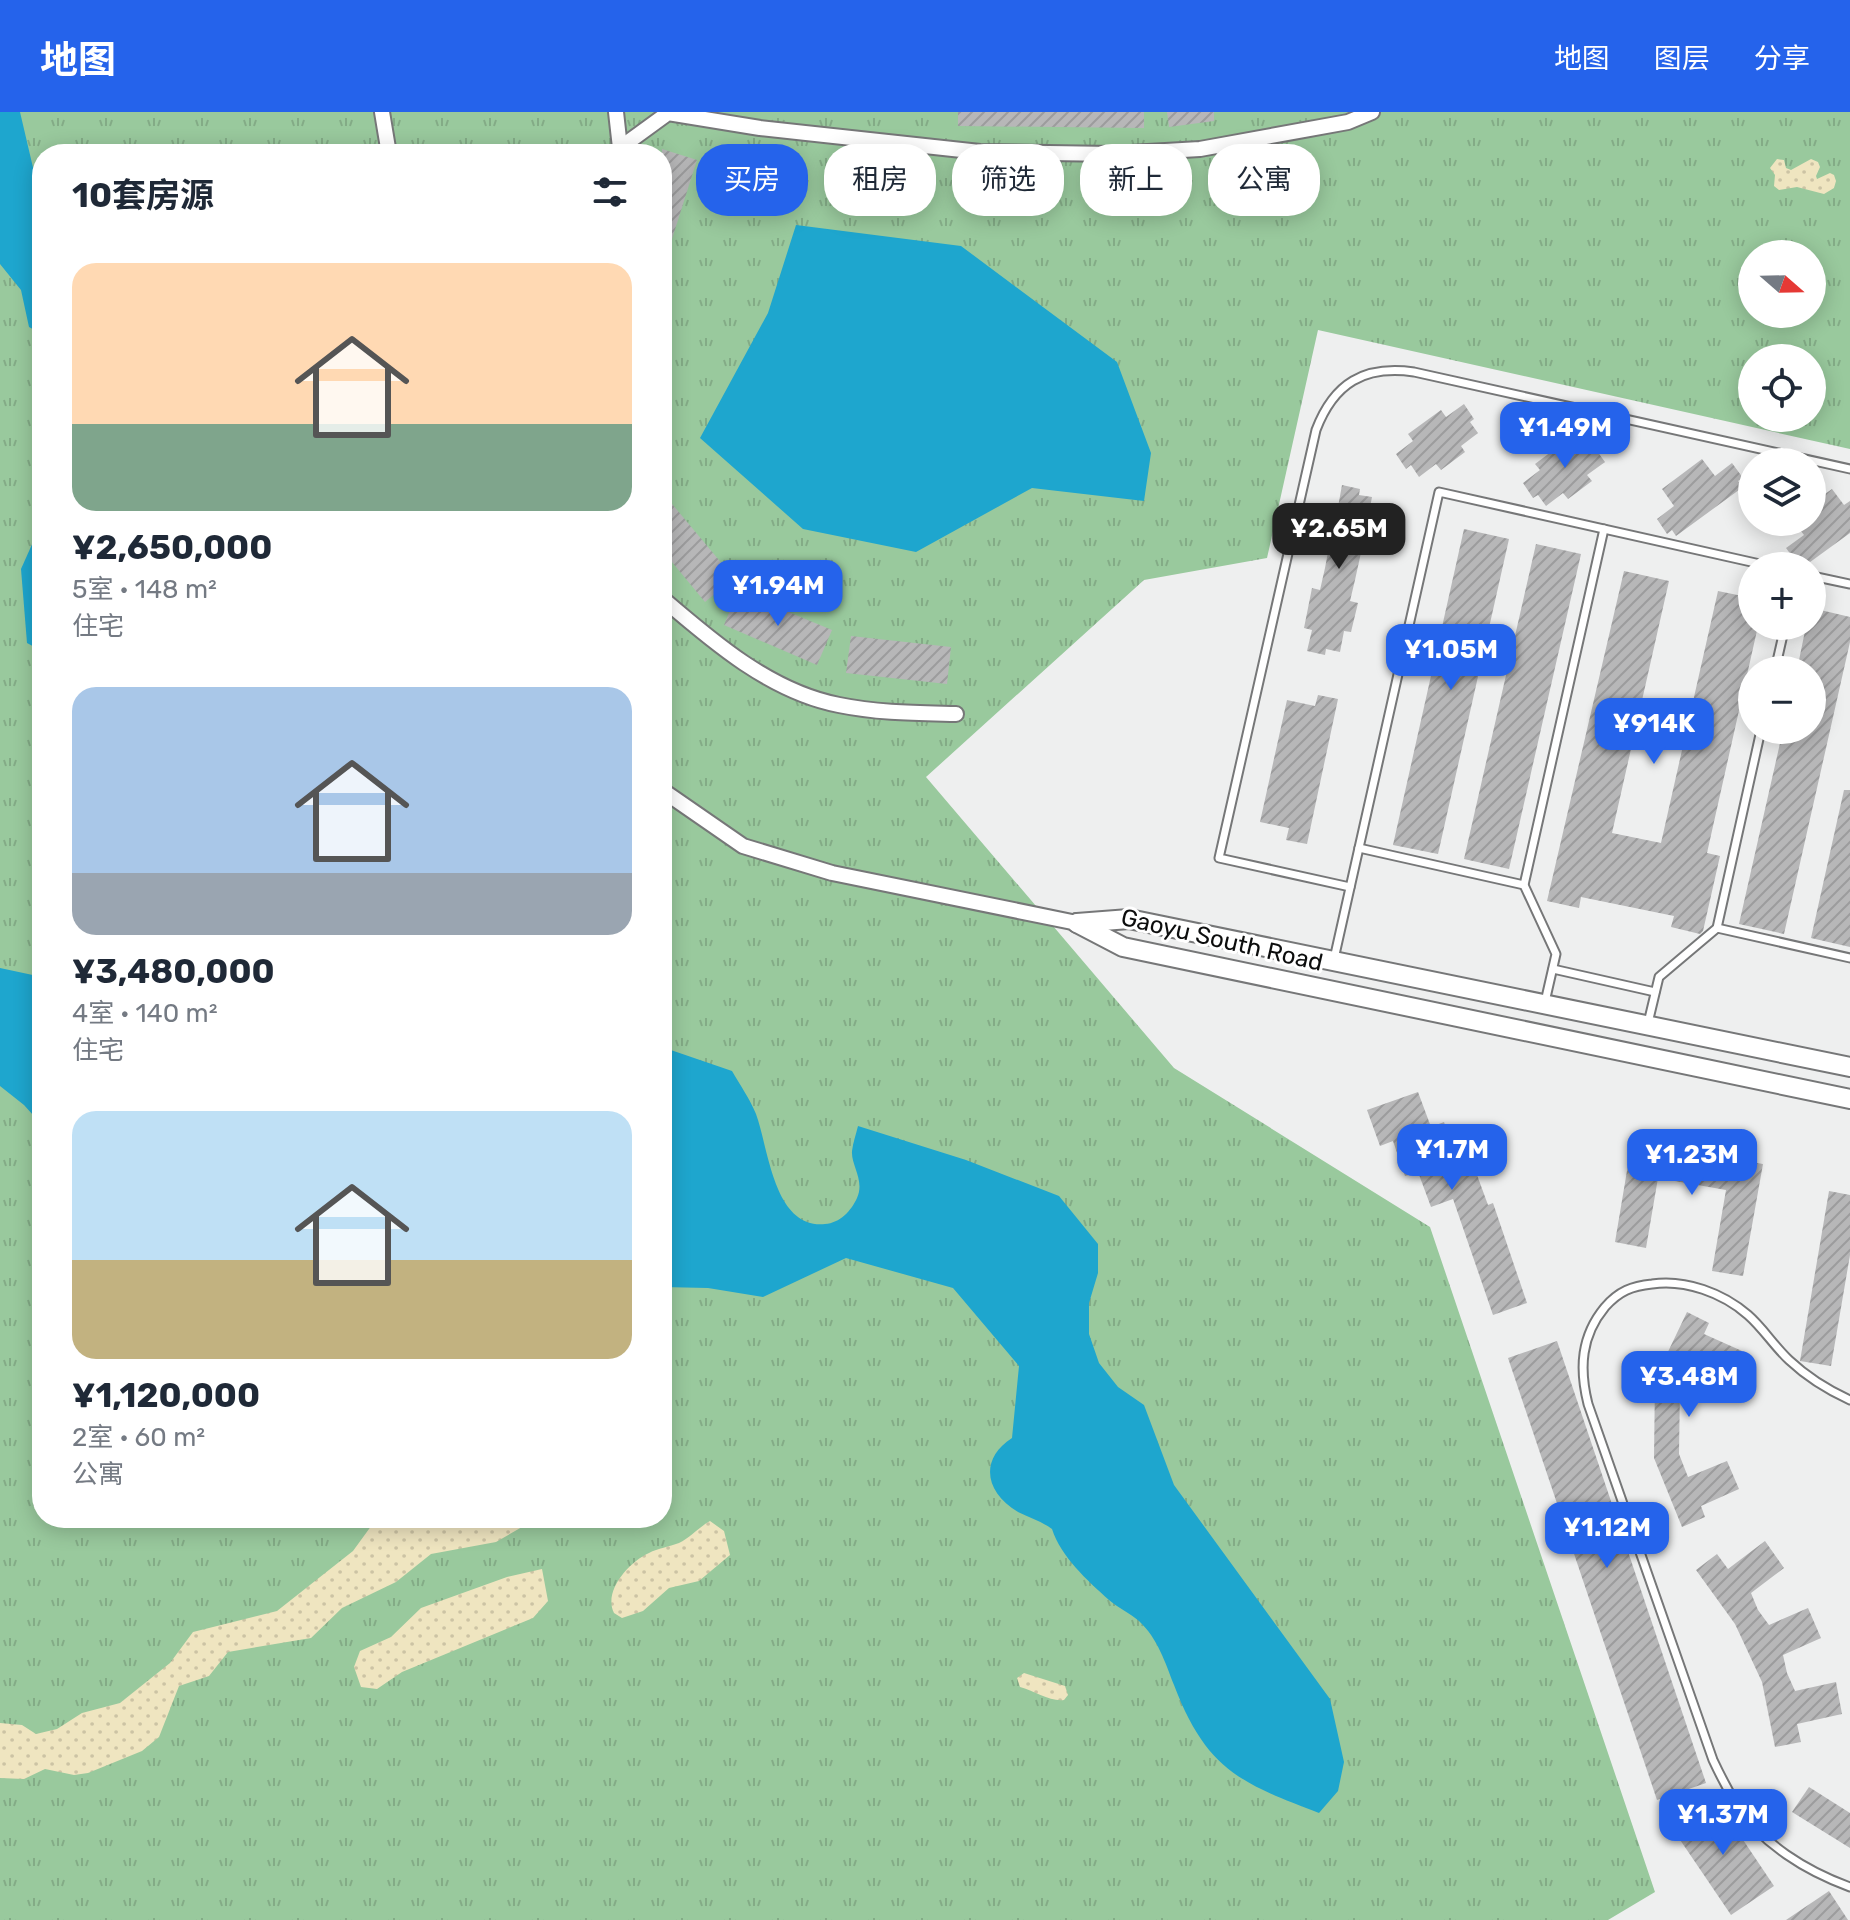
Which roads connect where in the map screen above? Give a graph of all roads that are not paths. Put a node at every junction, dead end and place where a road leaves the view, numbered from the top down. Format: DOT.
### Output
graph roads {
  1 [pos="382,112"];
  2 [pos="616,112"];
  3 [pos="667,112"];
  4 [pos="1372,112"];
  5 [pos="387,144"];
  6 [pos="618,144"];
  7 [pos="628,144"];
  8 [pos="1850,469"];
  9 [pos="1604,529"];
  10 [pos="1738,559"];
  11 [pos="1826,579"];
  12 [pos="1850,584"];
  13 [pos="672,607"];
  14 [pos="956,714"];
  15 [pos="1758,744"];
  16 [pos="672,797"];
  17 [pos="1359,848"];
  18 [pos="1524,885"];
  19 [pos="1350,887"];
  20 [pos="1077,923"];
  21 [pos="1717,928"];
  22 [pos="1850,958"];
  23 [pos="1333,961"];
  24 [pos="1553,969"];
  25 [pos="1655,992"];
  26 [pos="1544,1004"];
  27 [pos="1648,1026"];
  28 [pos="1850,1067"];
  29 [pos="1850,1099"];
  30 [pos="1850,1400"];
  31 [pos="1850,1887"];
  1 -- 5 [label="street"];
  2 -- 6 [label="street"];
  3 -- 4 [label="street"];
  3 -- 7 [label="street"];
  8 -- 19 [label="lane"];
  9 -- 10 [label="lane"];
  9 -- 17 [label="lane"];
  9 -- 18 [label="lane"];
  11 -- 12 [label="lane"];
  13 -- 14 [label="street"];
  15 -- 21 [label="lane"];
  16 -- 20 [label="street"];
  17 -- 18 [label="lane"];
  17 -- 19 [label="lane"];
  18 -- 24 [label="lane"];
  19 -- 23 [label="lane"];
  20 -- 23 [label="street, Gaoyu South Road"];
  20 -- 29 [label="street, Gaoyu South Road"];
  21 -- 22 [label="lane"];
  21 -- 25 [label="lane"];
  23 -- 26 [label="street, Gaoyu South Road"];
  24 -- 25 [label="lane"];
  24 -- 26 [label="lane"];
  25 -- 27 [label="lane"];
  26 -- 27 [label="street, Gaoyu South Road"];
  27 -- 28 [label="street, Gaoyu South Road"];
  30 -- 31 [label="lane"];
}
